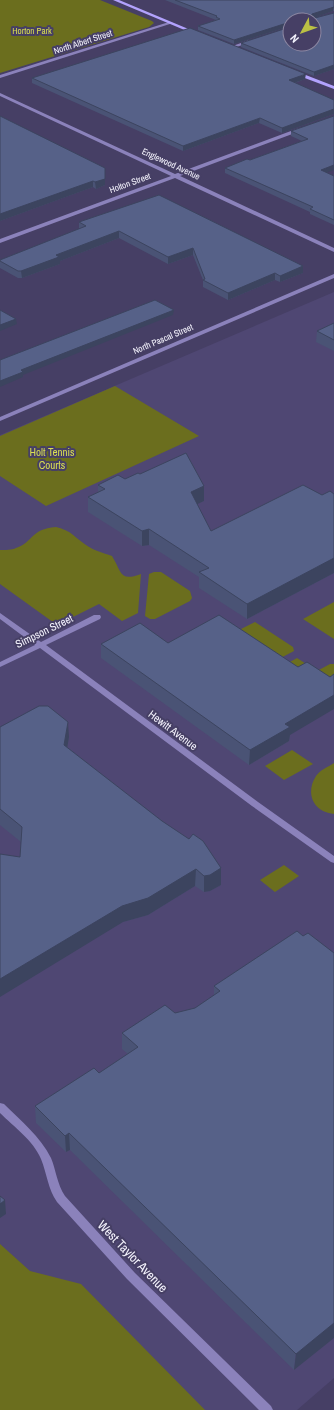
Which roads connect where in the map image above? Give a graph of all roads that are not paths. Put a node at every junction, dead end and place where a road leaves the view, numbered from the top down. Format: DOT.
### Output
graph roads {
  1 [pos="115,0"];
  2 [pos="171,23"];
  3 [pos="202,35"];
  4 [pos="254,40"];
  5 [pos="229,46"];
  6 [pos="243,51"];
  7 [pos="292,71"];
  8 [pos="0,77"];
  9 [pos="334,88"];
  10 [pos="0,94"];
  11 [pos="305,128"];
  12 [pos="176,176"];
  13 [pos="0,241"];
  14 [pos="334,250"];
  15 [pos="334,276"];
  16 [pos="0,419"];
  17 [pos="0,615"];
  18 [pos="97,617"];
  19 [pos="40,645"];
  20 [pos="0,665"];
  21 [pos="334,860"];
  22 [pos="0,1107"];
  23 [pos="267,1410"];
  1 -- 2 [label="street"];
  2 -- 3 [label="street"];
  2 -- 8 [label="street, North Albert Street"];
  4 -- 5 [label="street"];
  5 -- 6 [label="street"];
  7 -- 9 [label="street"];
  10 -- 12 [label="street, Englewood Avenue"];
  11 -- 12 [label="street, Holton Street"];
  12 -- 13 [label="street, Holton Street"];
  12 -- 14 [label="street, Englewood Avenue"];
  15 -- 16 [label="street, North Pascal Street"];
  17 -- 19 [label="street, Hewitt Avenue"];
  18 -- 19 [label="street, Simpson Street"];
  19 -- 20 [label="street, Simpson Street"];
  19 -- 21 [label="street, Hewitt Avenue"];
  22 -- 23 [label="street, West Taylor Avenue"];
}
